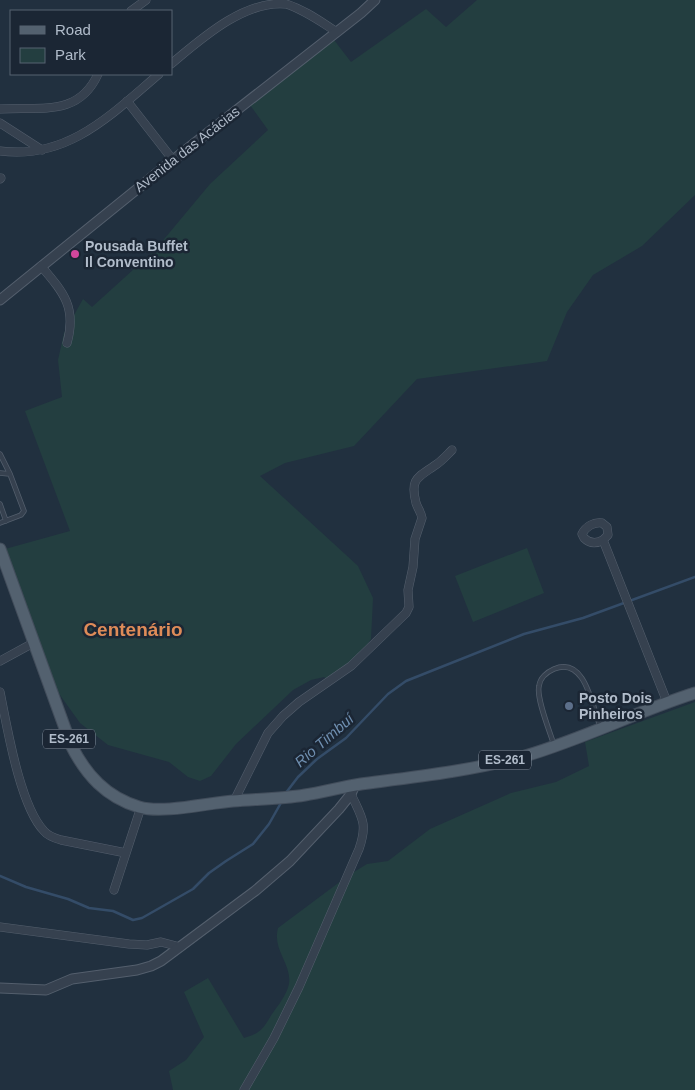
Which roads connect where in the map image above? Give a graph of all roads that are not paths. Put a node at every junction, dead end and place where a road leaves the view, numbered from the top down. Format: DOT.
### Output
graph roads {
  1 [pos="146,0"];
  2 [pos="375,0"];
  3 [pos="132,10"];
  4 [pos="337,32"];
  5 [pos="172,63"];
  6 [pos="97,75"];
  7 [pos="159,75"];
  8 [pos="127,101"];
  9 [pos="0,109"];
  10 [pos="0,123"];
  11 [pos="42,150"];
  12 [pos="0,151"];
  13 [pos="173,160"];
  14 [pos="41,266"];
  15 [pos="0,300"];
  16 [pos="67,343"];
  17 [pos="452,450"];
  18 [pos="0,454"];
  19 [pos="0,473"];
  20 [pos="10,474"];
  21 [pos="0,504"];
  22 [pos="6,521"];
  23 [pos="0,523"];
  24 [pos="603,540"];
  25 [pos="0,550"];
  26 [pos="35,642"];
  27 [pos="0,661"];
  28 [pos="0,692"];
  29 [pos="695,692"];
  30 [pos="667,702"];
  31 [pos="601,728"];
  32 [pos="554,745"];
  33 [pos="353,789"];
  34 [pos="234,801"];
  35 [pos="141,808"];
  36 [pos="126,853"];
  37 [pos="114,890"];
  38 [pos="0,927"];
  39 [pos="180,947"];
  40 [pos="0,988"];
  41 [pos="244,1090"];
  1 -- 3 [label="street"];
  2 -- 4 [label="street, Avenida das Acácias"];
  4 -- 5 [label="street"];
  4 -- 13 [label="street, Avenida das Acácias"];
  6 -- 9 [label="street"];
  7 -- 8 [label="street"];
  8 -- 11 [label="street"];
  8 -- 13 [label="street"];
  10 -- 11 [label="street"];
  11 -- 12 [label="street"];
  13 -- 14 [label="street, Avenida das Acácias"];
  14 -- 15 [label="street, Avenida das Acácias"];
  14 -- 16 [label="street"];
  17 -- 34 [label="street"];
  18 -- 20 [label="lane"];
  19 -- 20 [label="lane"];
  20 -- 22 [label="lane"];
  21 -- 22 [label="lane"];
  22 -- 23 [label="lane"];
  24 -- 30 [label="street"];
  25 -- 26 [label="main road, ES-261"];
  26 -- 27 [label="street"];
  26 -- 35 [label="main road, ES-261"];
  28 -- 36 [label="street"];
  29 -- 30 [label="main road, ES-261"];
  30 -- 31 [label="main road, ES-261"];
  31 -- 32 [label="main road, ES-261"];
  31 -- 32 [label="lane"];
  32 -- 33 [label="main road, ES-261"];
  33 -- 34 [label="main road, ES-261"];
  33 -- 39 [label="street"];
  33 -- 41 [label="street"];
  34 -- 35 [label="main road, ES-261"];
  35 -- 36 [label="street"];
  36 -- 37 [label="street"];
  38 -- 39 [label="street"];
  39 -- 40 [label="street"];
}
